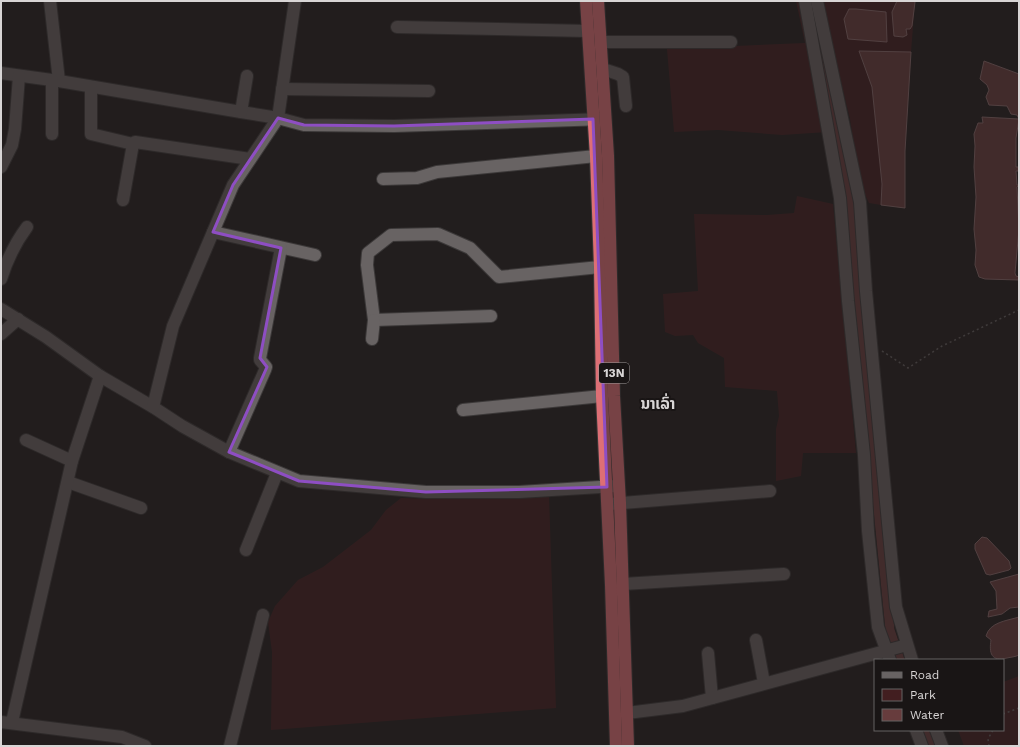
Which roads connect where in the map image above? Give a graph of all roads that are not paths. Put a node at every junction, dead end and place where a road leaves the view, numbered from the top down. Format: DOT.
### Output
graph roads {
  1 [pos="50,1"];
  2 [pos="295,1"];
  3 [pos="586,1"];
  4 [pos="598,1"];
  5 [pos="805,1"];
  6 [pos="817,1"];
  7 [pos="397,26"];
  8 [pos="588,30"];
  9 [pos="601,42"];
  10 [pos="731,42"];
  11 [pos="603,69"];
  12 [pos="1,73"];
  13 [pos="19,76"];
  14 [pos="247,76"];
  15 [pos="56,81"];
  16 [pos="91,87"];
  17 [pos="282,89"];
  18 [pos="429,92"];
  19 [pos="626,106"];
  20 [pos="241,112"];
  21 [pos="278,118"];
  22 [pos="599,119"];
  23 [pos="52,134"];
  24 [pos="133,144"];
  25 [pos="596,156"];
  26 [pos="250,159"];
  27 [pos="1,167"];
  28 [pos="383,179"];
  29 [pos="123,200"];
  30 [pos="27,227"];
  31 [pos="213,232"];
  32 [pos="281,248"];
  33 [pos="315,255"];
  34 [pos="600,266"];
  35 [pos="1,279"];
  36 [pos="867,298"];
  37 [pos="848,301"];
  38 [pos="1,309"];
  39 [pos="491,316"];
  40 [pos="18,319"];
  41 [pos="374,320"];
  42 [pos="1,334"];
  43 [pos="372,339"];
  44 [pos="100,376"];
  45 [pos="602,396"];
  46 [pos="153,407"];
  47 [pos="464,410"];
  48 [pos="26,440"];
  49 [pos="230,452"];
  50 [pos="72,461"];
  51 [pos="277,473"];
  52 [pos="68,482"];
  53 [pos="613,486"];
  54 [pos="770,491"];
  55 [pos="614,504"];
  56 [pos="141,508"];
  57 [pos="246,550"];
  58 [pos="784,574"];
  59 [pos="623,584"];
  60 [pos="263,615"];
  61 [pos="756,640"];
  62 [pos="896,650"];
  63 [pos="708,653"];
  64 [pos="910,659"];
  65 [pos="764,683"];
  66 [pos="712,698"];
  67 [pos="627,713"];
  68 [pos="6,722"];
  69 [pos="916,731"];
  70 [pos="936,731"];
  71 [pos="145,746"];
  72 [pos="230,746"];
  73 [pos="616,746"];
  74 [pos="628,746"];
  75 [pos="922,746"];
  76 [pos="942,746"];
  1 -- 15 [label="street"];
  2 -- 17 [label="street"];
  3 -- 8 [label="highway, 13N"];
  4 -- 9 [label="highway, 13N"];
  5 -- 37 [label="street"];
  6 -- 36 [label="street"];
  7 -- 8 [label="street"];
  8 -- 22 [label="highway, 13N"];
  9 -- 10 [label="street"];
  9 -- 11 [label="highway, 13N"];
  11 -- 19 [label="street"];
  11 -- 22 [label="highway, 13N"];
  12 -- 13 [label="street"];
  13 -- 15 [label="street"];
  13 -- 27 [label="street"];
  14 -- 20 [label="street"];
  15 -- 16 [label="street"];
  15 -- 23 [label="street"];
  16 -- 20 [label="street"];
  16 -- 24 [label="street"];
  17 -- 18 [label="street"];
  17 -- 21 [label="street"];
  20 -- 21 [label="street"];
  21 -- 22 [label="street"];
  21 -- 26 [label="street"];
  22 -- 25 [label="highway, 13N"];
  22 -- 53 [label="highway, 13N"];
  24 -- 26 [label="street"];
  24 -- 29 [label="street"];
  25 -- 28 [label="street"];
  25 -- 34 [label="highway, 13N"];
  26 -- 31 [label="street"];
  30 -- 35 [label="street"];
  31 -- 32 [label="street"];
  31 -- 46 [label="street"];
  32 -- 33 [label="street"];
  32 -- 49 [label="street"];
  34 -- 41 [label="street"];
  34 -- 45 [label="highway, 13N"];
  36 -- 37 [label="street"];
  36 -- 62 [label="street"];
  37 -- 62 [label="street"];
  38 -- 40 [label="street"];
  39 -- 41 [label="street"];
  40 -- 42 [label="street"];
  40 -- 44 [label="street"];
  41 -- 43 [label="street"];
  44 -- 46 [label="street"];
  44 -- 50 [label="street"];
  45 -- 47 [label="street"];
  45 -- 53 [label="highway, 13N"];
  46 -- 49 [label="street"];
  48 -- 50 [label="street"];
  49 -- 51 [label="street"];
  50 -- 52 [label="street"];
  51 -- 53 [label="street"];
  51 -- 57 [label="street"];
  52 -- 56 [label="street"];
  52 -- 68 [label="street"];
  53 -- 55 [label="highway, 13N"];
  54 -- 55 [label="street"];
  55 -- 59 [label="highway, 13N"];
  55 -- 73 [label="highway, 13N"];
  58 -- 59 [label="street"];
  59 -- 67 [label="highway, 13N"];
  60 -- 72 [label="street"];
  61 -- 65 [label="street"];
  62 -- 64 [label="street"];
  62 -- 65 [label="street"];
  63 -- 66 [label="street"];
  65 -- 66 [label="street"];
  66 -- 67 [label="street"];
  67 -- 74 [label="highway, 13N"];
  68 -- 71 [label="street"];
  69 -- 75 [label="street"];
  70 -- 76 [label="street"];
}
